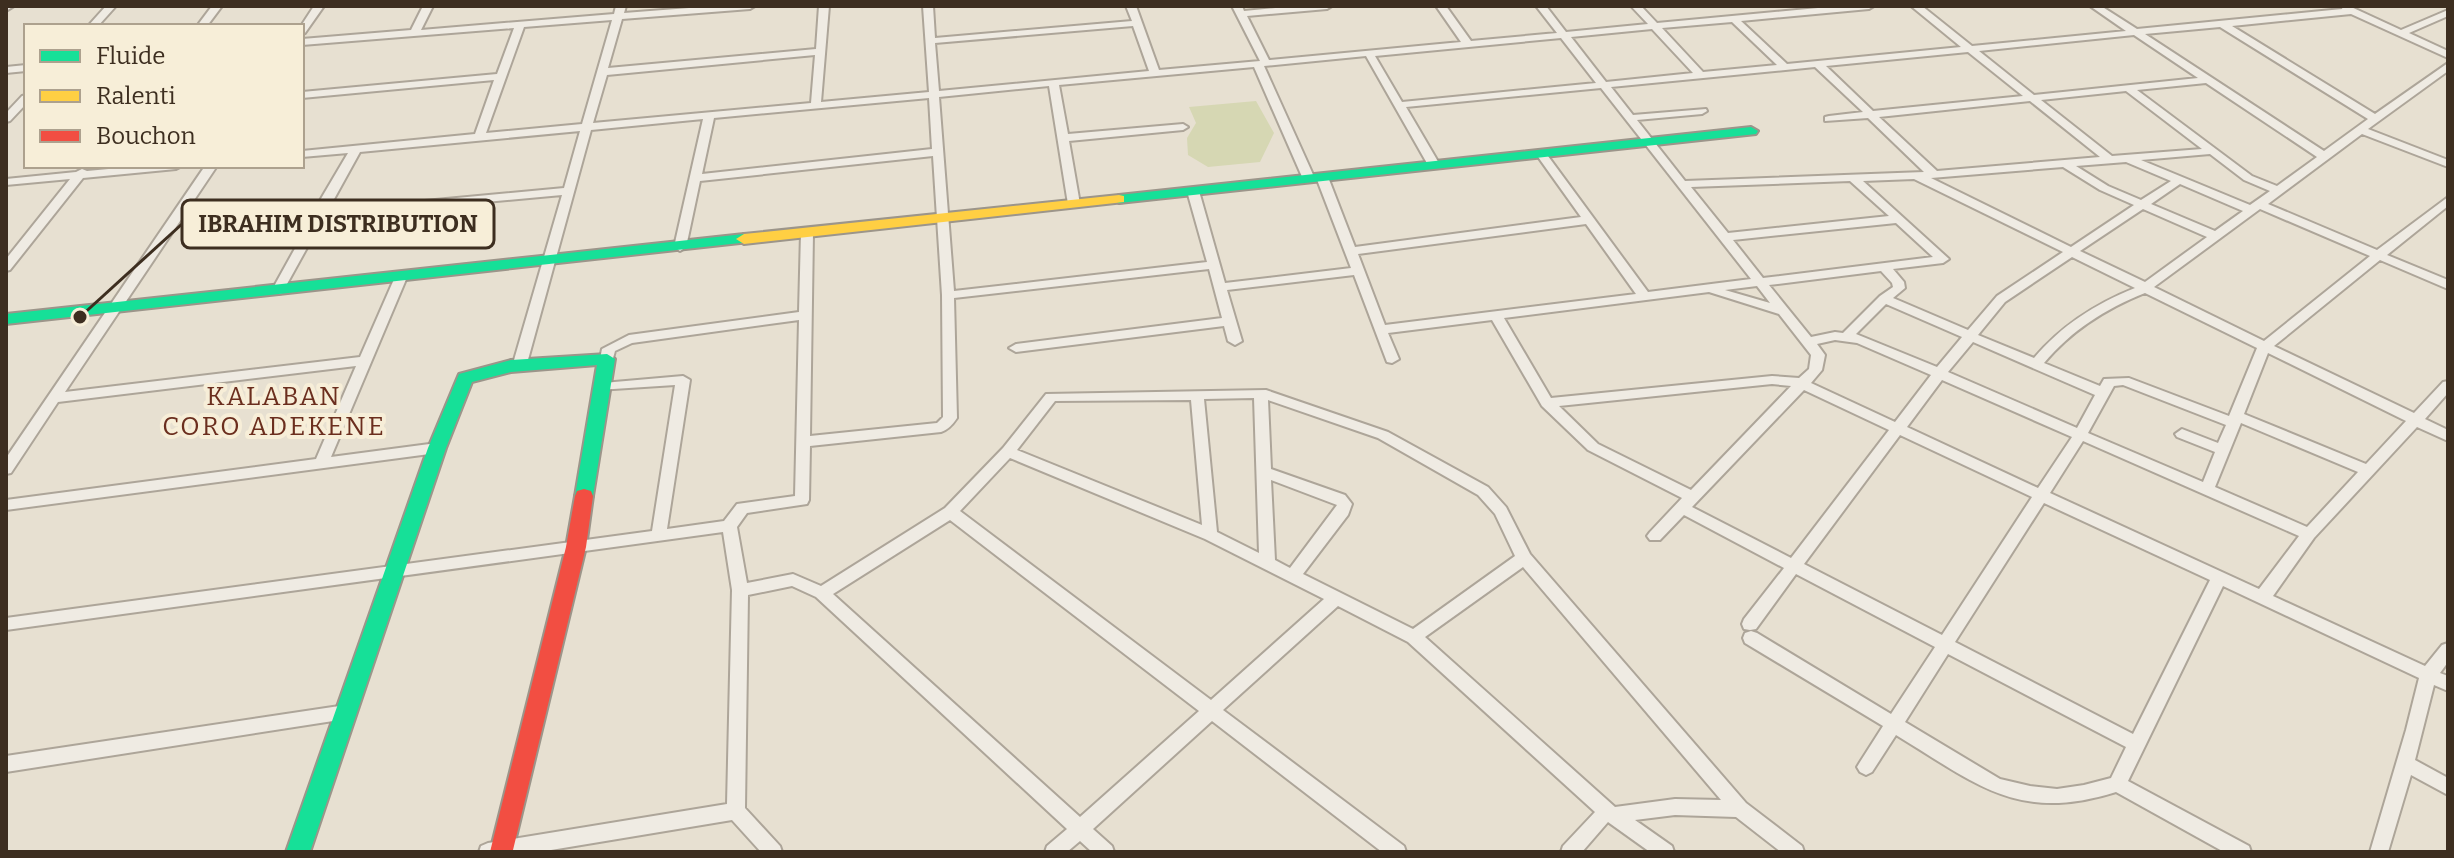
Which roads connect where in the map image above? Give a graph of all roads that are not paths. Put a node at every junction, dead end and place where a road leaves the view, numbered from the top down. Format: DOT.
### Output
graph roads {
  1 [pos="111,6"];
  2 [pos="217,6"];
  3 [pos="319,6"];
  4 [pos="428,6"];
  5 [pos="750,6"];
  6 [pos="824,6"];
  7 [pos="928,6"];
  8 [pos="1131,6"];
  9 [pos="1327,6"];
  10 [pos="1441,6"];
  11 [pos="1541,6"];
  12 [pos="1636,6"];
  13 [pos="1730,6"];
  14 [pos="1869,6"];
  15 [pos="1916,6"];
  16 [pos="2095,6"];
  17 [pos="2342,6"];
  18 [pos="729,7"];
  19 [pos="1824,8"];
  20 [pos="1239,10"];
  21 [pos="619,11"];
  22 [pos="2353,11"];
  23 [pos="2448,13"];
  24 [pos="1739,18"];
  25 [pos="1137,23"];
  26 [pos="95,24"];
  27 [pos="204,24"];
  28 [pos="520,24"];
  29 [pos="2222,24"];
  30 [pos="1655,26"];
  31 [pos="304,28"];
  32 [pos="414,33"];
  33 [pos="2136,33"];
  34 [pos="2401,33"];
  35 [pos="1564,35"];
  36 [pos="930,41"];
  37 [pos="304,42"];
  38 [pos="1468,44"];
  39 [pos="1970,49"];
  40 [pos="819,52"];
  41 [pos="1369,53"];
  42 [pos="2448,55"];
  43 [pos="1262,63"];
  44 [pos="1818,64"];
  45 [pos="2448,66"];
  46 [pos="1785,67"];
  47 [pos="602,72"];
  48 [pos="1155,73"];
  49 [pos="1701,76"];
  50 [pos="499,77"];
  51 [pos="2207,80"];
  52 [pos="1054,83"];
  53 [pos="1604,85"];
  54 [pos="2128,88"];
  55 [pos="934,94"];
  56 [pos="304,95"];
  57 [pos="2032,98"];
  58 [pos="24,100"];
  59 [pos="1399,105"];
  60 [pos="816,106"];
  61 [pos="1702,111"];
  62 [pos="1871,115"];
  63 [pos="709,116"];
  64 [pos="1630,118"];
  65 [pos="6,119"];
  66 [pos="1829,119"];
  67 [pos="2375,119"];
  68 [pos="586,127"];
  69 [pos="1183,127"];
  70 [pos="2360,130"];
  71 [pos="1751,131"];
  72 [pos="479,137"];
  73 [pos="1063,138"];
  74 [pos="1650,142"];
  75 [pos="356,149"];
  76 [pos="2212,151"];
  77 [pos="938,152"];
  78 [pos="304,154"];
  79 [pos="1541,154"];
  80 [pos="2324,156"];
  81 [pos="2124,158"];
  82 [pos="2109,159"];
  83 [pos="2448,164"];
  84 [pos="1434,165"];
  85 [pos="2067,165"];
  86 [pos="130,168"];
  87 [pos="210,168"];
  88 [pos="84,170"];
  89 [pos="1934,175"];
  90 [pos="1917,176"];
  91 [pos="1852,177"];
  92 [pos="694,178"];
  93 [pos="1316,178"];
  94 [pos="2179,180"];
  95 [pos="6,182"];
  96 [pos="1683,184"];
  97 [pos="2278,190"];
  98 [pos="569,191"];
  99 [pos="1193,191"];
  100 [pos="2448,200"];
  101 [pos="1074,204"];
  102 [pos="2143,205"];
  103 [pos="2255,207"];
  104 [pos="318,214"];
  105 [pos="943,218"];
  106 [pos="1898,219"];
  107 [pos="1587,220"];
  108 [pos="807,233"];
  109 [pos="2215,236"];
  110 [pos="1725,237"];
  111 [pos="680,247"];
  112 [pos="1351,251"];
  113 [pos="2071,251"];
  114 [pos="2377,255"];
  115 [pos="549,261"];
  116 [pos="1214,265"];
  117 [pos="1883,266"];
  118 [pos="6,267"];
  119 [pos="1358,271"];
  120 [pos="401,277"];
  121 [pos="1761,281"];
  122 [pos="2448,285"];
  123 [pos="1220,287"];
  124 [pos="1706,288"];
  125 [pos="2145,288"];
  126 [pos="278,290"];
  127 [pos="948,295"];
  128 [pos="1644,296"];
  129 [pos="1884,299"];
  130 [pos="115,308"];
  131 [pos="1786,312"];
  132 [pos="806,315"];
  133 [pos="1496,315"];
  134 [pos="6,319"];
  135 [pos="1229,321"];
  136 [pos="1381,330"];
  137 [pos="1847,336"];
  138 [pos="1973,337"];
  139 [pos="1235,341"];
  140 [pos="1809,342"];
  141 [pos="2264,347"];
  142 [pos="1016,348"];
  143 [pos="607,359"];
  144 [pos="1392,359"];
  145 [pos="365,361"];
  146 [pos="2036,364"];
  147 [pos="519,367"];
  148 [pos="1939,374"];
  149 [pos="1800,383"];
  150 [pos="2448,385"];
  151 [pos="603,387"];
  152 [pos="1261,393"];
  153 [pos="2103,393"];
  154 [pos="1197,395"];
  155 [pos="54,398"];
  156 [pos="1547,403"];
  157 [pos="2235,419"];
  158 [pos="2413,420"];
  159 [pos="1897,428"];
  160 [pos="2182,434"];
  161 [pos="2080,435"];
  162 [pos="2448,436"];
  163 [pos="803,442"];
  164 [pos="437,448"];
  165 [pos="2223,450"];
  166 [pos="1008,452"];
  167 [pos="321,464"];
  168 [pos="6,469"];
  169 [pos="2367,470"];
  170 [pos="1264,472"];
  171 [pos="2207,489"];
  172 [pos="2041,495"];
  173 [pos="1687,503"];
  174 [pos="6,505"];
  175 [pos="950,512"];
  176 [pos="729,526"];
  177 [pos="659,534"];
  178 [pos="2309,534"];
  179 [pos="1210,535"];
  180 [pos="1655,536"];
  181 [pos="576,547"];
  182 [pos="1524,558"];
  183 [pos="1267,561"];
  184 [pos="1792,565"];
  185 [pos="395,570"];
  186 [pos="1293,576"];
  187 [pos="2219,578"];
  188 [pos="740,590"];
  189 [pos="822,593"];
  190 [pos="1336,598"];
  191 [pos="2262,598"];
  192 [pos="6,624"];
  193 [pos="1414,637"];
  194 [pos="1945,644"];
  195 [pos="2448,650"];
  196 [pos="2428,675"];
  197 [pos="2448,684"];
  198 [pos="1211,711"];
  199 [pos="346,712"];
  200 [pos="1893,725"];
  201 [pos="2137,744"];
  202 [pos="2405,763"];
  203 [pos="6,764"];
  204 [pos="1866,767"];
  205 [pos="2117,784"];
  206 [pos="2448,787"];
  207 [pos="1740,809"];
  208 [pos="736,811"];
  209 [pos="1610,813"];
  210 [pos="1079,829"];
  211 [pos="494,851"];
  212 [pos="298,852"];
  213 [pos="773,852"];
  214 [pos="1054,852"];
  215 [pos="1105,852"];
  216 [pos="1397,852"];
  217 [pos="1570,852"];
  218 [pos="1665,852"];
  219 [pos="1795,852"];
  220 [pos="2242,852"];
  221 [pos="2379,852"];
  1 -- 26 [label="street"];
  2 -- 27 [label="street"];
  3 -- 31 [label="street"];
  4 -- 32 [label="street"];
  5 -- 18 [label="street"];
  6 -- 40 [label="street"];
  7 -- 36 [label="street"];
  8 -- 25 [label="street"];
  9 -- 20 [label="street"];
  10 -- 38 [label="street"];
  11 -- 35 [label="street"];
  12 -- 30 [label="street"];
  13 -- 24 [label="street"];
  14 -- 19 [label="street"];
  15 -- 39 [label="street"];
  16 -- 33 [label="street"];
  17 -- 22 [label="street"];
  18 -- 21 [label="street"];
  19 -- 24 [label="street"];
  20 -- 43 [label="street"];
  21 -- 28 [label="street"];
  21 -- 47 [label="street"];
  22 -- 29 [label="street"];
  22 -- 34 [label="street"];
  23 -- 34 [label="street"];
  24 -- 30 [label="street"];
  24 -- 46 [label="street"];
  25 -- 36 [label="street"];
  25 -- 48 [label="street"];
  28 -- 32 [label="street"];
  28 -- 50 [label="street"];
  29 -- 33 [label="street"];
  29 -- 67 [label="street"];
  30 -- 35 [label="street"];
  30 -- 49 [label="street"];
  32 -- 37 [label="street"];
  33 -- 39 [label="street"];
  33 -- 51 [label="street"];
  34 -- 42 [label="street"];
  35 -- 38 [label="street"];
  35 -- 53 [label="street"];
  36 -- 55 [label="street"];
  38 -- 41 [label="street"];
  39 -- 44 [label="street"];
  39 -- 57 [label="street"];
  40 -- 47 [label="street"];
  40 -- 60 [label="street"];
  41 -- 43 [label="street"];
  41 -- 59 [label="street"];
  43 -- 48 [label="street"];
  43 -- 93 [label="street"];
  44 -- 46 [label="street"];
  44 -- 62 [label="street"];
  45 -- 67 [label="street"];
  46 -- 49 [label="street"];
  47 -- 68 [label="street"];
  48 -- 52 [label="street"];
  49 -- 53 [label="street"];
  50 -- 56 [label="street"];
  50 -- 72 [label="street"];
  51 -- 54 [label="street"];
  51 -- 80 [label="street"];
  52 -- 55 [label="street"];
  52 -- 73 [label="street"];
  53 -- 59 [label="street"];
  53 -- 64 [label="street"];
  54 -- 57 [label="street"];
  54 -- 76 [label="street"];
  55 -- 60 [label="street"];
  55 -- 77 [label="street"];
  57 -- 62 [label="street"];
  57 -- 82 [label="street"];
  58 -- 65 [label="street"];
  59 -- 84 [label="street"];
  60 -- 63 [label="street"];
  61 -- 64 [label="street"];
  62 -- 66 [label="street"];
  62 -- 89 [label="street"];
  63 -- 68 [label="street"];
  63 -- 92 [label="street"];
  64 -- 74 [label="street"];
  67 -- 70 [label="street"];
  68 -- 72 [label="street"];
  68 -- 98 [label="street"];
  69 -- 73 [label="street"];
  70 -- 80 [label="street"];
  70 -- 83 [label="street"];
  71 -- 74 [label="street"];
  72 -- 75 [label="street"];
  73 -- 101 [label="street"];
  74 -- 79 [label="street"];
  74 -- 96 [label="street"];
  75 -- 78 [label="street"];
  75 -- 104 [label="street"];
  76 -- 81 [label="street"];
  76 -- 97 [label="street"];
  77 -- 92 [label="street"];
  77 -- 105 [label="street"];
  79 -- 84 [label="street"];
  79 -- 107 [label="street"];
  80 -- 97 [label="street"];
  81 -- 82 [label="street"];
  81 -- 94 [label="street"];
  82 -- 85 [label="street"];
  84 -- 93 [label="street"];
  85 -- 89 [label="street"];
  85 -- 102 [label="street"];
  86 -- 88 [label="street"];
  87 -- 130 [label="street"];
  88 -- 95 [label="street"];
  88 -- 118 [label="street"];
  89 -- 90 [label="street"];
  90 -- 91 [label="street"];
  90 -- 113 [label="street"];
  91 -- 96 [label="street"];
  91 -- 106 [label="street"];
  92 -- 111 [label="street"];
  93 -- 99 [label="street"];
  93 -- 112 [label="street"];
  94 -- 102 [label="street"];
  94 -- 103 [label="street"];
  96 -- 110 [label="street"];
  97 -- 103 [label="street"];
  98 -- 104 [label="street"];
  98 -- 115 [label="street"];
  99 -- 101 [label="street"];
  99 -- 116 [label="street"];
  100 -- 114 [label="street"];
  101 -- 105 [label="street"];
  102 -- 109 [label="street"];
  102 -- 113 [label="street"];
  103 -- 109 [label="street"];
  103 -- 114 [label="street"];
  104 -- 126 [label="street"];
  105 -- 108 [label="street"];
  105 -- 127 [label="street"];
  106 -- 110 [label="street"];
  106 -- 117 [label="street"];
  107 -- 112 [label="street"];
  107 -- 128 [label="street"];
  108 -- 111 [label="street"];
  108 -- 132 [label="street"];
  109 -- 125 [label="street"];
  110 -- 121 [label="street"];
  111 -- 115 [label="street"];
  112 -- 119 [label="street"];
  113 -- 125 [label="street"];
  113 -- 138 [label="street"];
  114 -- 122 [label="street"];
  114 -- 141 [label="street"];
  115 -- 120 [label="street"];
  115 -- 147 [label="street"];
  116 -- 123 [label="street"];
  116 -- 127 [label="street"];
  117 -- 121 [label="street"];
  117 -- 129 [label="street"];
  119 -- 123 [label="street"];
  119 -- 136 [label="street"];
  120 -- 126 [label="street"];
  120 -- 145 [label="street"];
  121 -- 124 [label="street"];
  121 -- 131 [label="street"];
  123 -- 135 [label="street"];
  124 -- 128 [label="street"];
  124 -- 131 [label="street"];
  125 -- 141 [label="street"];
  125 -- 146 [label="street"];
  126 -- 130 [label="street"];
  127 -- 163 [label="street"];
  128 -- 133 [label="street"];
  129 -- 137 [label="street"];
  129 -- 138 [label="street"];
  130 -- 134 [label="street"];
  130 -- 155 [label="street"];
  131 -- 140 [label="street"];
  132 -- 143 [label="street"];
  132 -- 163 [label="street"];
  133 -- 136 [label="street"];
  133 -- 156 [label="street"];
  135 -- 139 [label="street"];
  135 -- 142 [label="street"];
  136 -- 144 [label="street"];
  137 -- 140 [label="street"];
  137 -- 148 [label="street"];
  138 -- 146 [label="street"];
  138 -- 148 [label="street"];
  140 -- 149 [label="street"];
  141 -- 157 [label="street"];
  141 -- 158 [label="street"];
  143 -- 147 [label="street"];
  143 -- 151 [label="street"];
  145 -- 155 [label="street"];
  145 -- 167 [label="street"];
  146 -- 153 [label="street"];
  147 -- 164 [label="street"];
  148 -- 159 [label="street"];
  148 -- 161 [label="street"];
  149 -- 156 [label="street"];
  149 -- 159 [label="street"];
  149 -- 173 [label="street"];
  150 -- 158 [label="street"];
  151 -- 177 [label="street"];
  151 -- 181 [label="street"];
  152 -- 154 [label="street"];
  152 -- 170 [label="street"];
  152 -- 182 [label="street"];
  153 -- 157 [label="street"];
  153 -- 161 [label="street"];
  154 -- 166 [label="street"];
  154 -- 179 [label="street"];
  155 -- 168 [label="street"];
  156 -- 173 [label="street"];
  157 -- 165 [label="street"];
  157 -- 169 [label="street"];
  158 -- 162 [label="street"];
  158 -- 169 [label="street"];
  159 -- 172 [label="street"];
  159 -- 184 [label="street"];
  160 -- 165 [label="street"];
  161 -- 171 [label="street"];
  161 -- 172 [label="street"];
  163 -- 176 [label="street"];
  164 -- 167 [label="street"];
  164 -- 185 [label="street"];
  165 -- 171 [label="street"];
  166 -- 175 [label="street"];
  166 -- 179 [label="street"];
  167 -- 174 [label="street"];
  169 -- 178 [label="street"];
  170 -- 183 [label="street"];
  170 -- 186 [label="street"];
  171 -- 178 [label="street"];
  172 -- 187 [label="street"];
  172 -- 194 [label="street"];
  173 -- 180 [label="street"];
  173 -- 184 [label="street"];
  175 -- 189 [label="street"];
  175 -- 198 [label="street"];
  176 -- 177 [label="street"];
  176 -- 188 [label="street"];
  177 -- 181 [label="street"];
  178 -- 191 [label="street"];
  179 -- 183 [label="street"];
  181 -- 185 [label="street"];
  181 -- 211 [label="street"];
  182 -- 193 [label="street"];
  182 -- 207 [label="street"];
  183 -- 186 [label="street"];
  184 -- 194 [label="street"];
  184 -- 200 [label="street"];
  185 -- 192 [label="street"];
  185 -- 199 [label="street"];
  186 -- 190 [label="street"];
  187 -- 191 [label="street"];
  187 -- 201 [label="street"];
  188 -- 189 [label="street"];
  188 -- 208 [label="street"];
  189 -- 210 [label="street"];
  190 -- 193 [label="street"];
  190 -- 198 [label="street"];
  191 -- 196 [label="street"];
  193 -- 209 [label="street"];
  194 -- 200 [label="street"];
  194 -- 201 [label="street"];
  195 -- 196 [label="street"];
  196 -- 197 [label="street"];
  196 -- 202 [label="street"];
  198 -- 210 [label="street"];
  198 -- 216 [label="street"];
  199 -- 203 [label="street"];
  199 -- 212 [label="street"];
  200 -- 204 [label="street"];
  200 -- 205 [label="street"];
  201 -- 205 [label="street"];
  202 -- 206 [label="street"];
  202 -- 221 [label="street"];
  205 -- 220 [label="street"];
  207 -- 209 [label="street"];
  207 -- 219 [label="street"];
  208 -- 211 [label="street"];
  208 -- 213 [label="street"];
  209 -- 217 [label="street"];
  209 -- 218 [label="street"];
  210 -- 214 [label="street"];
  210 -- 215 [label="street"];
}
